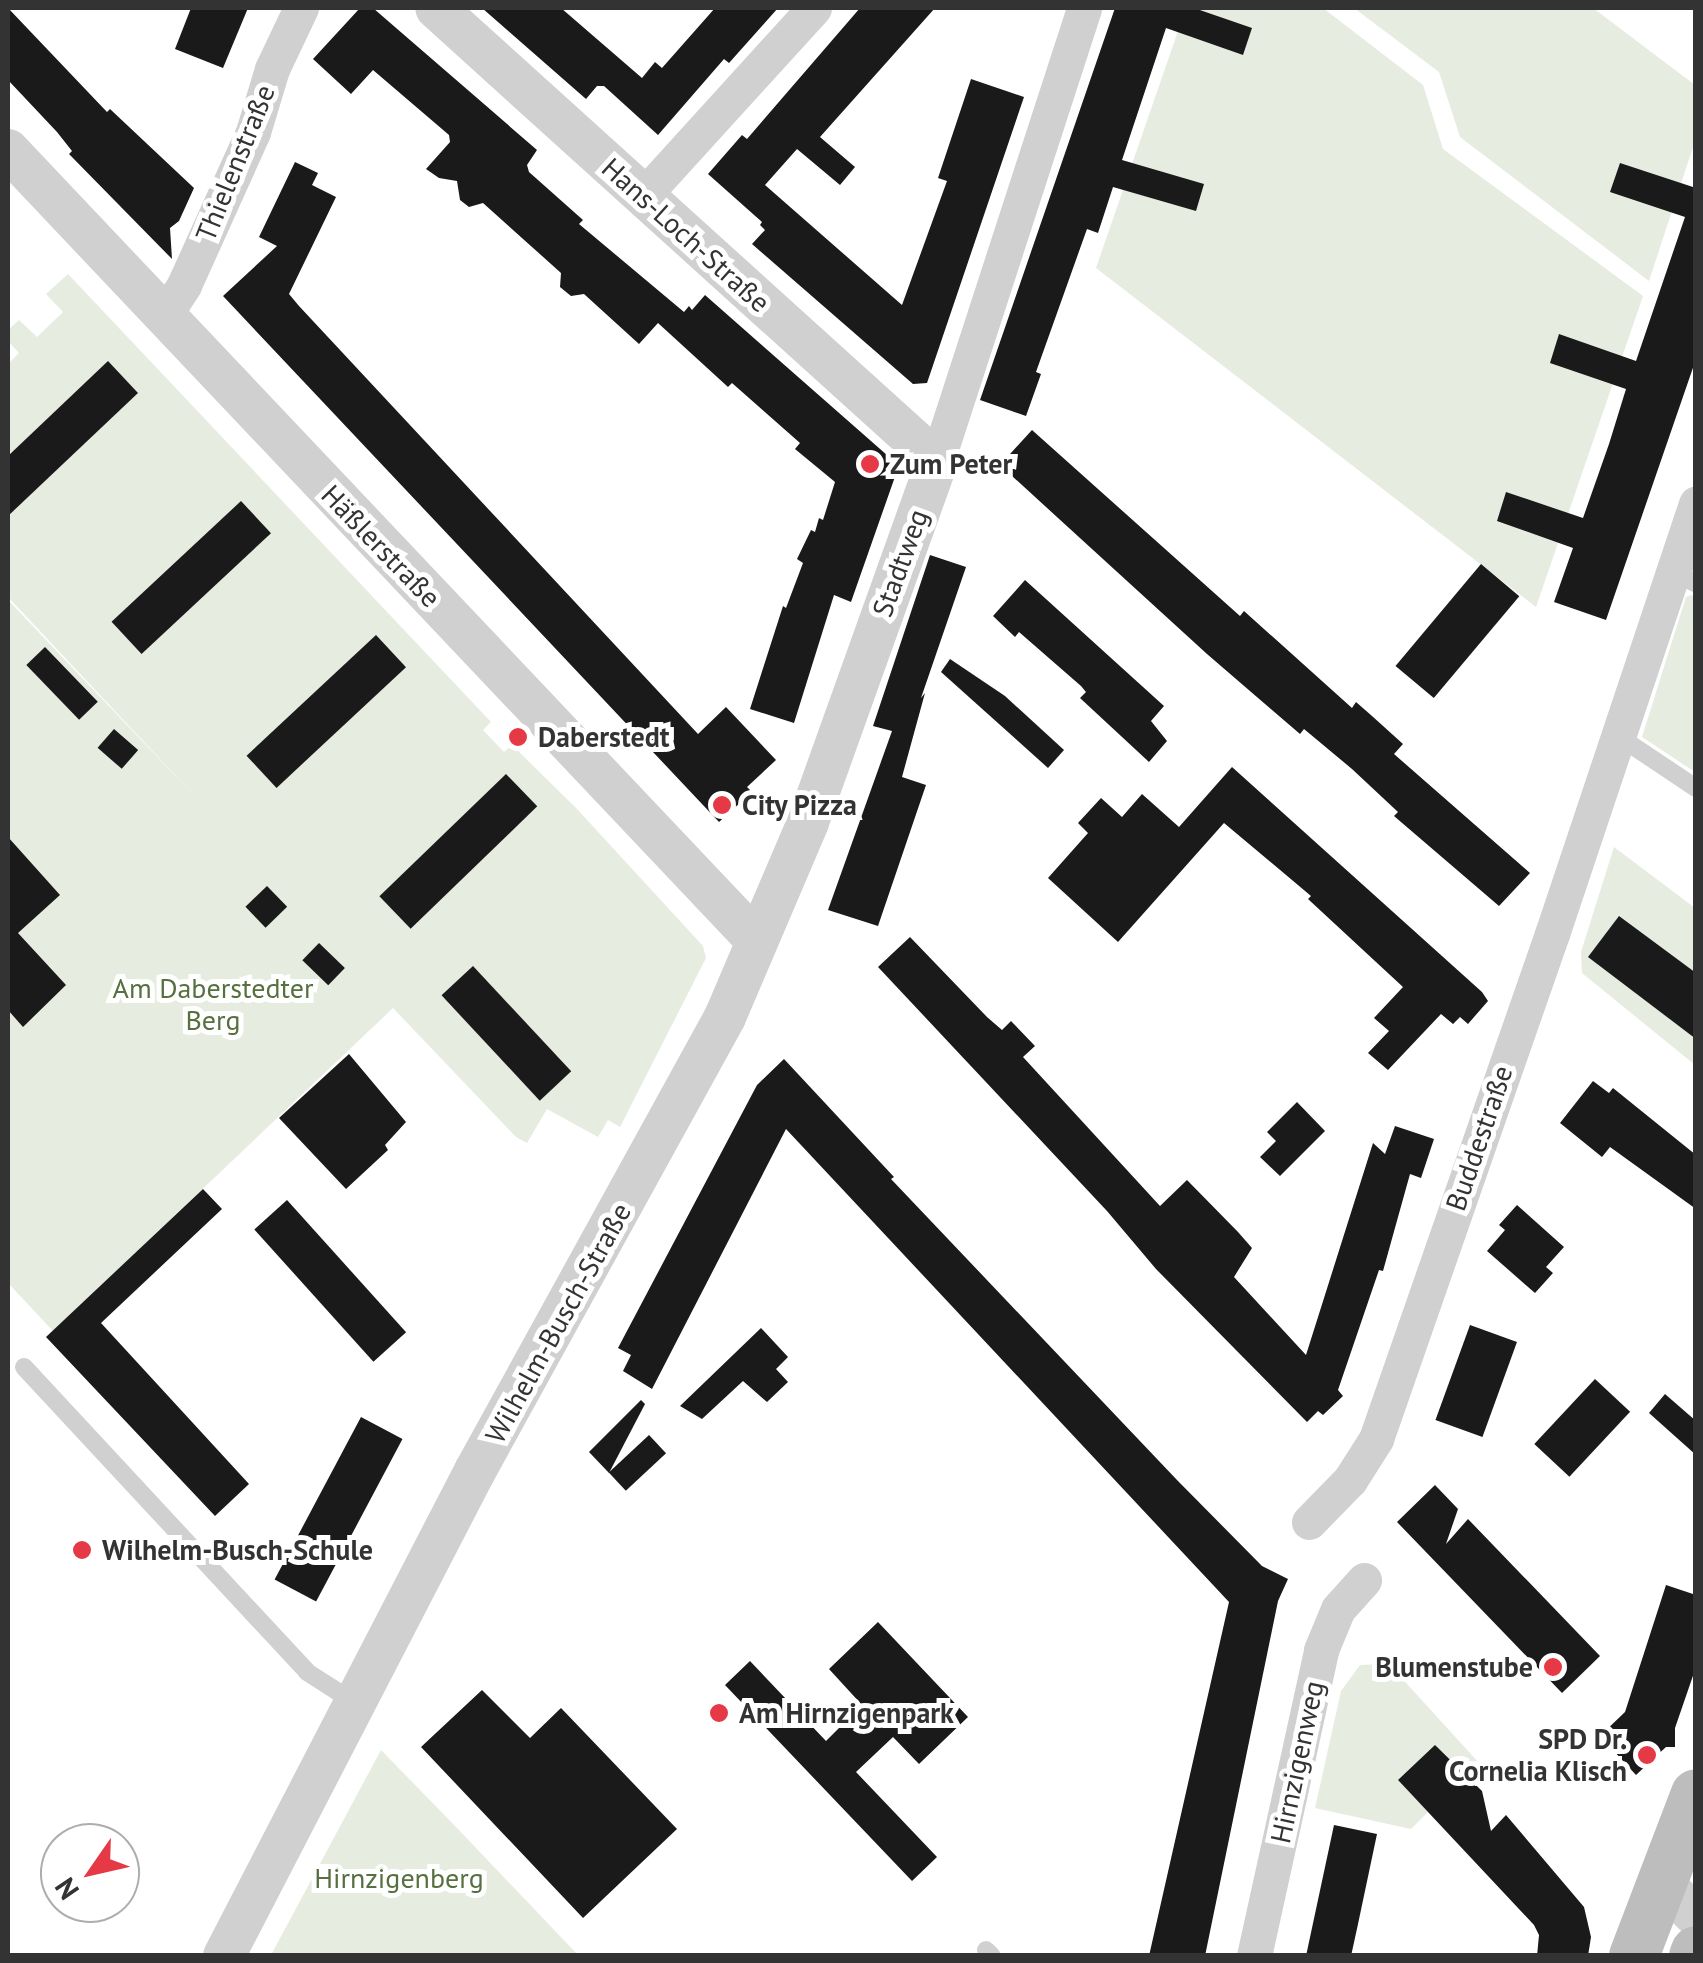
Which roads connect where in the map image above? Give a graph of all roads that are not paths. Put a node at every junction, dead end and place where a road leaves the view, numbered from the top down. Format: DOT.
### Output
graph roads {
  1 [pos="300,8"];
  2 [pos="436,8"];
  3 [pos="814,8"];
  4 [pos="1084,8"];
  5 [pos="8,150"];
  6 [pos="644,196"];
  7 [pos="164,316"];
  8 [pos="937,461"];
  9 [pos="1696,503"];
  10 [pos="1684,578"];
  11 [pos="1618,736"];
  12 [pos="1696,788"];
  13 [pos="756,941"];
  14 [pos="24,1367"];
  15 [pos="1310,1522"];
  16 [pos="1364,1580"];
  17 [pos="354,1702"];
  18 [pos="1696,1794"];
  19 [pos="1678,1899"];
  20 [pos="224,1956"];
  21 [pos="1254,1956"];
  22 [pos="1634,1956"];
  1 -- 7 [label="street, Thielenstraße"];
  2 -- 6 [label="street, Hans-Loch-Straße"];
  3 -- 6 [label="street"];
  4 -- 8 [label="street, Stadtweg"];
  5 -- 7 [label="street, Häßlerstraße"];
  6 -- 8 [label="street, Hans-Loch-Straße"];
  7 -- 13 [label="street, Häßlerstraße"];
  8 -- 13 [label="street, Stadtweg"];
  9 -- 10 [label="street, Buddestraße"];
  10 -- 11 [label="street, Buddestraße"];
  11 -- 12 [label="lane"];
  11 -- 15 [label="street, Buddestraße"];
  13 -- 17 [label="street, Wilhelm-Busch-Straße"];
  14 -- 17 [label="lane"];
  16 -- 21 [label="street, Hirnzigenweg"];
  17 -- 20 [label="street, Wilhelm-Busch-Straße"];
  18 -- 19 [label="main road"];
  19 -- 22 [label="main road"];
}
